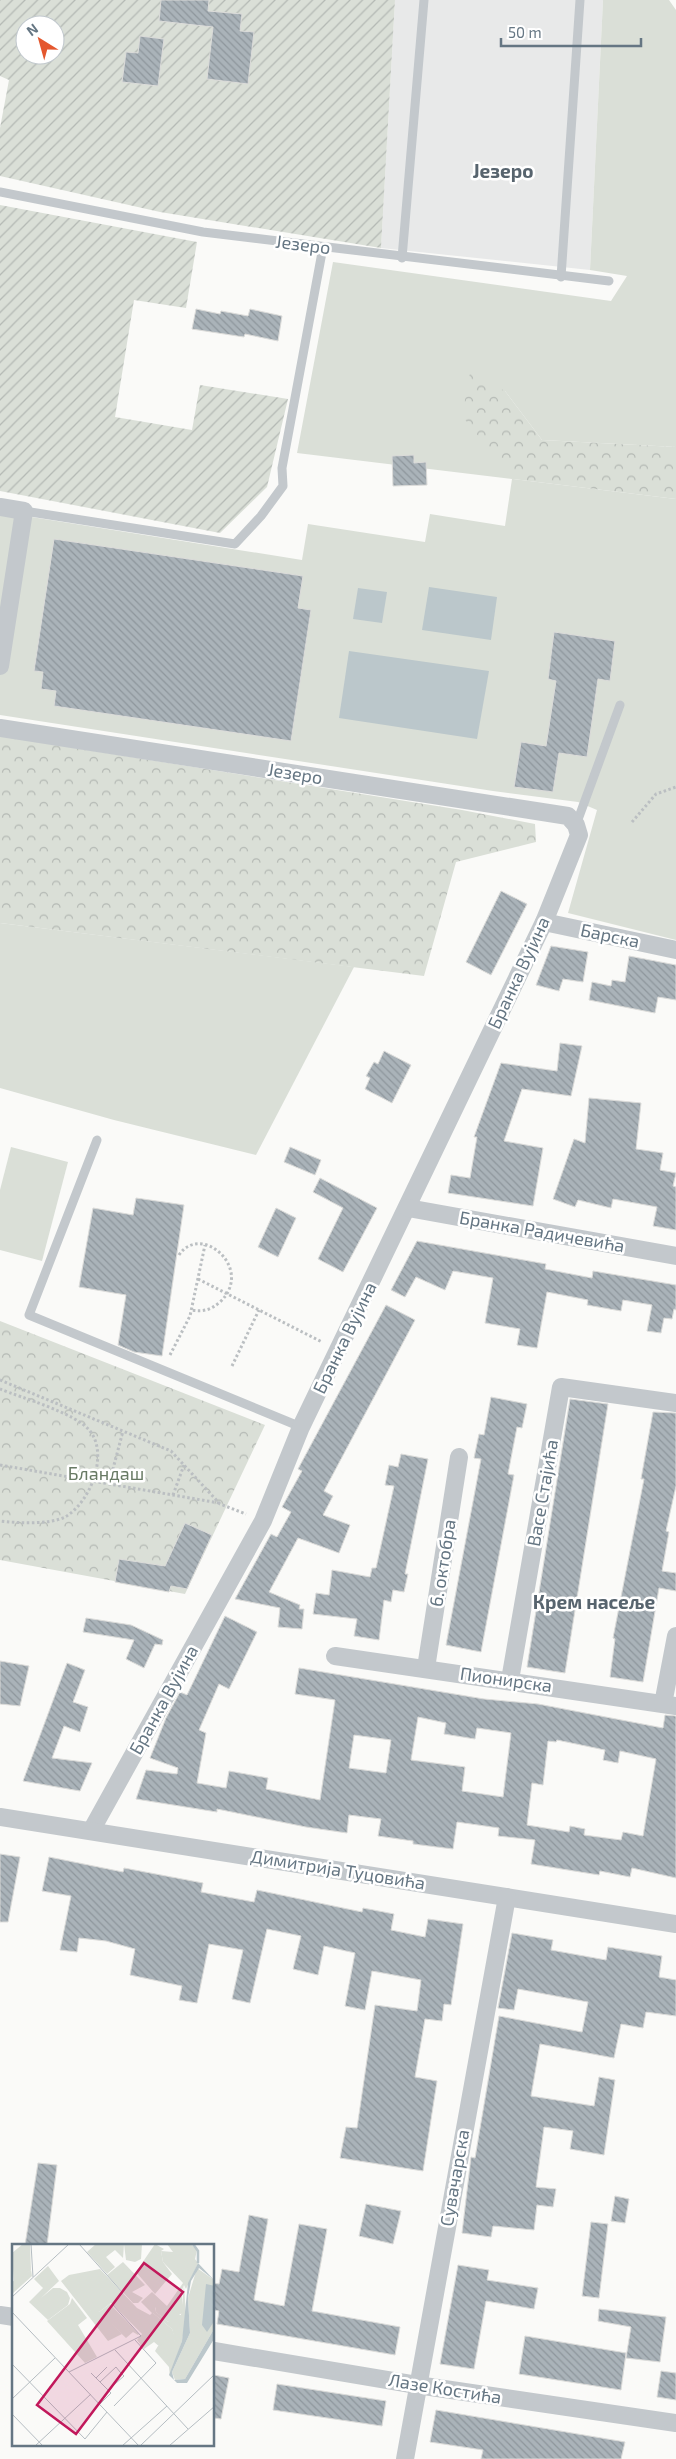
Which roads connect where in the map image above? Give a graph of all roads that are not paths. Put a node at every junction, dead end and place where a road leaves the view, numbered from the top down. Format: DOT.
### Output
graph roads {
  1 [pos="424,0"];
  2 [pos="580,0"];
  3 [pos="0,192"];
  4 [pos="323,247"];
  5 [pos="402,258"];
  6 [pos="561,277"];
  7 [pos="609,281"];
  8 [pos="0,506"];
  9 [pos="24,511"];
  10 [pos="0,666"];
  11 [pos="620,705"];
  12 [pos="0,728"];
  13 [pos="577,830"];
  14 [pos="544,922"];
  15 [pos="676,950"];
  16 [pos="97,1140"];
  17 [pos="408,1208"];
  18 [pos="676,1256"];
  19 [pos="676,1403"];
  20 [pos="301,1427"];
  21 [pos="460,1457"];
  22 [pos="676,1636"];
  23 [pos="335,1656"];
  24 [pos="426,1668"];
  25 [pos="510,1680"];
  26 [pos="669,1705"];
  27 [pos="0,1817"];
  28 [pos="91,1831"];
  29 [pos="507,1897"];
  30 [pos="676,1924"];
  31 [pos="215,2351"];
  32 [pos="417,2385"];
  33 [pos="676,2423"];
  34 [pos="405,2459"];
  1 -- 5 [label="lane"];
  2 -- 6 [label="lane"];
  3 -- 4 [label="lane, Језеро"];
  4 -- 5 [label="lane, Језеро"];
  4 -- 9 [label="lane"];
  5 -- 6 [label="lane, Језеро"];
  6 -- 7 [label="lane, Језеро"];
  8 -- 9 [label="street"];
  9 -- 10 [label="street"];
  11 -- 13 [label="lane"];
  12 -- 13 [label="street, Језеро"];
  13 -- 14 [label="street, Бранка Вујина"];
  14 -- 15 [label="street, Барска"];
  14 -- 17 [label="street, Бранка Вујина"];
  16 -- 20 [label="lane"];
  17 -- 18 [label="street, Бранка Радичевића"];
  17 -- 20 [label="street, Бранка Вујина"];
  19 -- 25 [label="street, Васе Стајића"];
  20 -- 28 [label="street, Бранка Вујина"];
  21 -- 24 [label="street, 6. октобра"];
  22 -- 26 [label="street"];
  23 -- 24 [label="street, Пионирска"];
  24 -- 25 [label="street, Пионирска"];
  25 -- 26 [label="street, Пионирска"];
  27 -- 28 [label="street, Димитрија Туцовића"];
  28 -- 29 [label="street, Димитрија Туцовића"];
  29 -- 30 [label="street, Димитрија Туцовића"];
  29 -- 32 [label="street, Сувачарска"];
  31 -- 32 [label="street, Лазе Костића"];
  32 -- 33 [label="street, Лазе Костића"];
  32 -- 34 [label="street, Сувачарска"];
}
